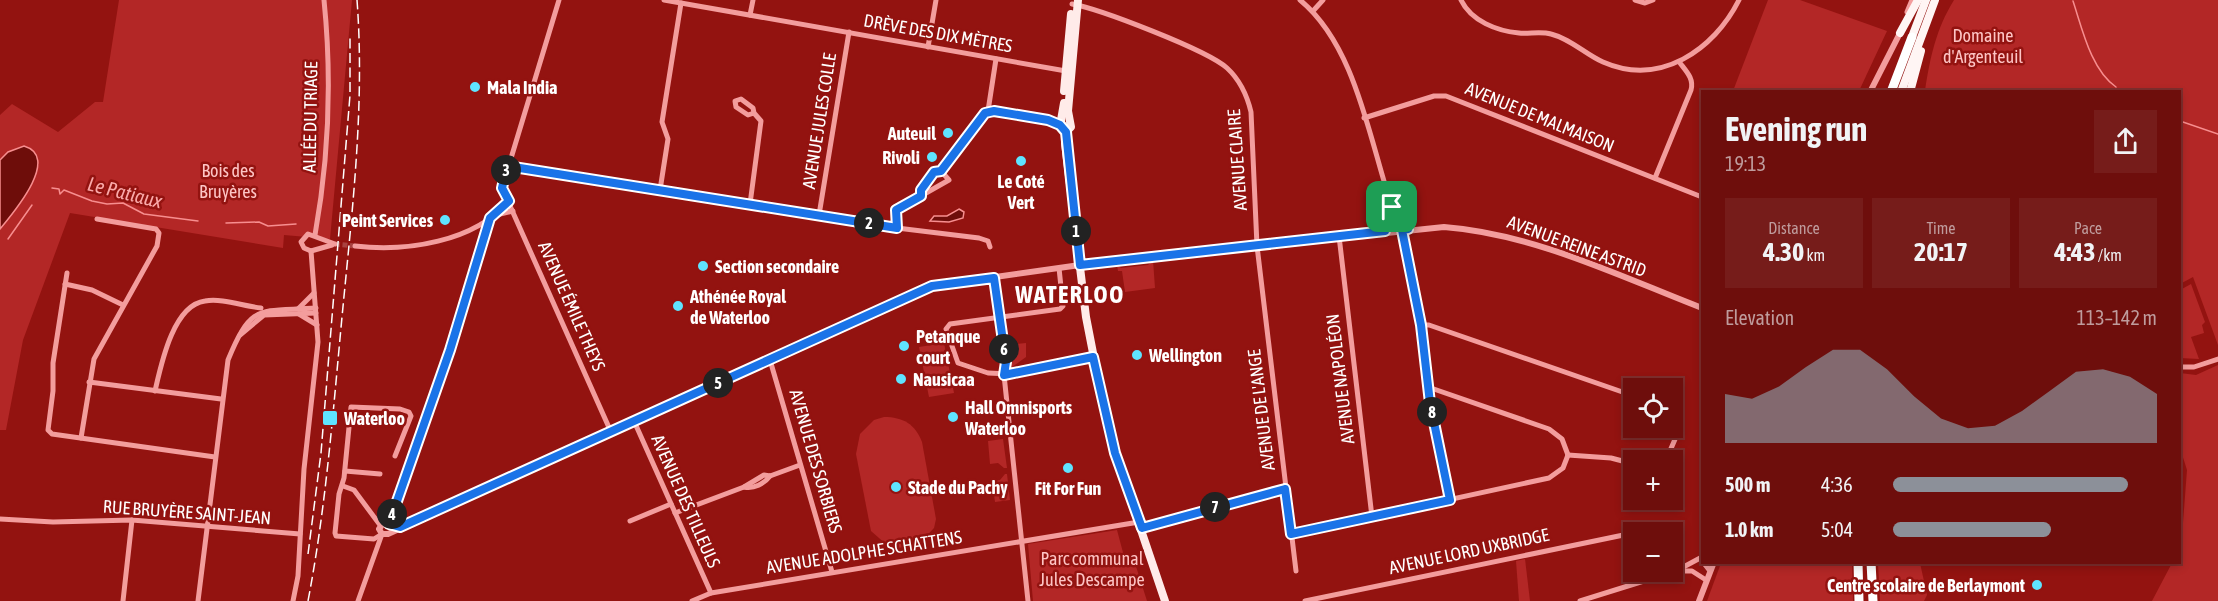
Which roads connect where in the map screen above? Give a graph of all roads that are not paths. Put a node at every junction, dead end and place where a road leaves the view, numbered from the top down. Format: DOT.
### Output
graph roads {
  1 [pos="324,0"];
  2 [pos="559,0"];
  3 [pos="664,0"];
  4 [pos="753,0"];
  5 [pos="936,0"];
  6 [pos="1300,0"];
  7 [pos="1323,0"];
  8 [pos="1461,0"];
  9 [pos="1635,0"];
  10 [pos="1653,0"];
  11 [pos="1739,0"];
  12 [pos="1912,0"];
  13 [pos="1918,0"];
  14 [pos="1926,0"];
  15 [pos="1935,0"];
  16 [pos="1075,2"];
  17 [pos="681,3"];
  18 [pos="1313,10"];
  19 [pos="750,15"];
  20 [pos="849,32"];
  21 [pos="1900,33"];
  22 [pos="1916,37"];
  23 [pos="928,46"];
  24 [pos="996,59"];
  25 [pos="1680,63"];
  26 [pos="1072,64"];
  27 [pos="1066,71"];
  28 [pos="1871,90"];
  29 [pos="1892,90"];
  30 [pos="1902,90"];
  31 [pos="1911,90"];
  32 [pos="1070,91"];
  33 [pos="988,111"];
  34 [pos="754,113"];
  35 [pos="1364,118"];
  36 [pos="1064,125"];
  37 [pos="507,166"];
  38 [pos="941,171"];
  39 [pos="1655,178"];
  40 [pos="660,190"];
  41 [pos="921,196"];
  42 [pos="1701,197"];
  43 [pos="509,201"];
  44 [pos="750,204"];
  45 [pos="1392,207"];
  46 [pos="513,211"];
  47 [pos="819,215"];
  48 [pos="491,218"];
  49 [pos="97,219"];
  50 [pos="897,228"];
  51 [pos="1405,229"];
  52 [pos="1385,231"];
  53 [pos="316,236"];
  54 [pos="1338,236"];
  55 [pos="356,246"];
  56 [pos="1257,246"];
  57 [pos="990,247"];
  58 [pos="314,249"];
  59 [pos="1080,265"];
  60 [pos="1059,268"];
  61 [pos="67,273"];
  62 [pos="994,278"];
  63 [pos="65,284"];
  64 [pos="315,292"];
  65 [pos="123,305"];
  66 [pos="243,305"];
  67 [pos="261,308"];
  68 [pos="1701,308"];
  69 [pos="316,310"];
  70 [pos="298,311"];
  71 [pos="999,316"];
  72 [pos="254,318"];
  73 [pos="317,325"];
  74 [pos="1421,325"];
  75 [pos="1093,357"];
  76 [pos="2218,359"];
  77 [pos="770,360"];
  78 [pos="2181,367"];
  79 [pos="1004,375"];
  80 [pos="89,382"];
  81 [pos="1428,387"];
  82 [pos="155,391"];
  83 [pos="1623,392"];
  84 [pos="221,399"];
  85 [pos="634,422"];
  86 [pos="611,432"];
  87 [pos="81,438"];
  88 [pos="1568,455"];
  89 [pos="395,456"];
  90 [pos="215,457"];
  91 [pos="1623,461"];
  92 [pos="801,465"];
  93 [pos="345,471"];
  94 [pos="380,474"];
  95 [pos="343,486"];
  96 [pos="1285,489"];
  97 [pos="1450,500"];
  98 [pos="671,504"];
  99 [pos="675,513"];
  100 [pos="1372,517"];
  101 [pos="0,519"];
  102 [pos="132,520"];
  103 [pos="630,521"];
  104 [pos="389,524"];
  105 [pos="380,525"];
  106 [pos="1141,525"];
  107 [pos="207,526"];
  108 [pos="400,527"];
  109 [pos="390,533"];
  110 [pos="300,534"];
  111 [pos="382,534"];
  112 [pos="1291,534"];
  113 [pos="1623,535"];
  114 [pos="1021,541"];
  115 [pos="1701,561"];
  116 [pos="1704,564"];
  117 [pos="1712,564"];
  118 [pos="1858,564"];
  119 [pos="1871,564"];
  120 [pos="1683,568"];
  121 [pos="1296,571"];
  122 [pos="1683,571"];
  123 [pos="1710,571"];
  124 [pos="832,572"];
  125 [pos="1707,580"];
  126 [pos="1642,582"];
  127 [pos="711,593"];
  128 [pos="1600,598"];
  129 [pos="123,601"];
  130 [pos="198,601"];
  131 [pos="293,601"];
  132 [pos="358,601"];
  133 [pos="692,601"];
  134 [pos="1028,601"];
  135 [pos="1165,601"];
  136 [pos="1305,601"];
  137 [pos="1580,601"];
  138 [pos="1699,601"];
  139 [pos="1859,601"];
  140 [pos="1873,601"];
  1 -- 53 [label="street, ALLÉE DU TRIAGE"];
  2 -- 37 [label="street"];
  3 -- 17 [label="street, DRÈVE DES DIX MÈTRES"];
  4 -- 19 [label="street"];
  5 -- 23 [label="street"];
  6 -- 18 [label="street"];
  7 -- 18 [label="street"];
  8 -- 25 [label="street"];
  9 -- 10 [label="street"];
  11 -- 25 [label="street"];
  12 -- 21 [label="street"];
  13 -- 21 [label="highway"];
  14 -- 22 [label="highway"];
  15 -- 22 [label="highway"];
  16 -- 26 [label="main road"];
  16 -- 27 [label="main road"];
  16 -- 56 [label="street, AVENUE CLAIRE"];
  17 -- 19 [label="street, DRÈVE DES DIX MÈTRES"];
  17 -- 40 [label="street"];
  18 -- 35 [label="street"];
  19 -- 20 [label="street, DRÈVE DES DIX MÈTRES"];
  20 -- 23 [label="street, DRÈVE DES DIX MÈTRES"];
  20 -- 47 [label="street, AVENUE JULES COLLE"];
  21 -- 28 [label="street"];
  22 -- 29 [label="highway"];
  22 -- 30 [label="highway"];
  22 -- 31 [label="highway"];
  23 -- 24 [label="street, DRÈVE DES DIX MÈTRES"];
  24 -- 27 [label="street, DRÈVE DES DIX MÈTRES"];
  24 -- 33 [label="street"];
  25 -- 39 [label="street"];
  26 -- 27 [label="main road"];
  26 -- 32 [label="main road"];
  27 -- 32 [label="main road"];
  27 -- 36 [label="main road"];
  32 -- 36 [label="main road"];
  33 -- 36 [label="street"];
  33 -- 38 [label="street"];
  34 -- 44 [label="street"];
  35 -- 39 [label="street, AVENUE DE MALMAISON"];
  35 -- 45 [label="street"];
  36 -- 59 [label="main road"];
  37 -- 40 [label="street"];
  37 -- 43 [label="street, AVENUE ÉMILE THEYS"];
  38 -- 41 [label="street"];
  38 -- 41 [label="street"];
  39 -- 42 [label="street, AVENUE DE MALMAISON"];
  40 -- 44 [label="street"];
  41 -- 50 [label="street"];
  43 -- 46 [label="street, AVENUE ÉMILE THEYS"];
  43 -- 48 [label="street"];
  44 -- 47 [label="street"];
  45 -- 51 [label="street"];
  45 -- 52 [label="street"];
  46 -- 48 [label="street"];
  46 -- 86 [label="street, AVENUE ÉMILE THEYS"];
  47 -- 50 [label="street"];
  48 -- 55 [label="street"];
  48 -- 104 [label="street"];
  49 -- 65 [label="street"];
  50 -- 57 [label="street"];
  51 -- 52 [label="street, AVENUE REINE ASTRID"];
  51 -- 68 [label="street, AVENUE REINE ASTRID"];
  51 -- 74 [label="street"];
  52 -- 54 [label="street, AVENUE REINE ASTRID"];
  53 -- 58 [label="street"];
  53 -- 58 [label="street"];
  53 -- 58 [label="street"];
  54 -- 56 [label="street, AVENUE REINE ASTRID"];
  54 -- 100 [label="street, AVENUE NAPOLÉON"];
  56 -- 59 [label="street, AVENUE REINE ASTRID"];
  56 -- 96 [label="street, AVENUE DE L'ANGE"];
  58 -- 64 [label="street"];
  59 -- 60 [label="street, AVENUE REINE ASTRID"];
  59 -- 75 [label="main road"];
  60 -- 62 [label="street, AVENUE REINE ASTRID"];
  60 -- 71 [label="street"];
  61 -- 63 [label="street"];
  62 -- 71 [label="street"];
  62 -- 77 [label="street, AVENUE REINE ASTRID"];
  63 -- 65 [label="street"];
  63 -- 87 [label="street"];
  64 -- 69 [label="street"];
  64 -- 70 [label="street"];
  65 -- 80 [label="street"];
  66 -- 67 [label="street"];
  66 -- 72 [label="street"];
  66 -- 82 [label="street"];
  69 -- 70 [label="street"];
  69 -- 73 [label="street"];
  70 -- 72 [label="street"];
  70 -- 73 [label="street"];
  71 -- 79 [label="street"];
  71 -- 79 [label="street"];
  72 -- 84 [label="street"];
  73 -- 110 [label="street"];
  74 -- 81 [label="street"];
  74 -- 83 [label="street"];
  75 -- 79 [label="street"];
  75 -- 106 [label="main road"];
  76 -- 78 [label="street"];
  77 -- 85 [label="street, AVENUE REINE ASTRID"];
  77 -- 92 [label="street, AVENUE DES SORBIERS"];
  79 -- 114 [label="street"];
  80 -- 82 [label="street"];
  80 -- 87 [label="street"];
  81 -- 88 [label="street"];
  81 -- 97 [label="street"];
  82 -- 84 [label="street"];
  84 -- 90 [label="street"];
  85 -- 86 [label="street, AVENUE REINE ASTRID"];
  85 -- 98 [label="street, AVENUE DES TILLEULS"];
  86 -- 108 [label="street, AVENUE REINE ASTRID"];
  87 -- 90 [label="street"];
  88 -- 91 [label="street"];
  88 -- 97 [label="street"];
  89 -- 93 [label="street"];
  90 -- 107 [label="street"];
  92 -- 99 [label="street"];
  92 -- 124 [label="street, AVENUE DES SORBIERS"];
  93 -- 94 [label="street"];
  93 -- 95 [label="street"];
  95 -- 105 [label="street"];
  95 -- 111 [label="street"];
  96 -- 106 [label="street, AVENUE ADOLPHE SCHATTENS"];
  96 -- 112 [label="street, AVENUE DE L'ANGE"];
  97 -- 100 [label="street"];
  98 -- 99 [label="street, AVENUE DES TILLEULS"];
  98 -- 103 [label="street"];
  99 -- 127 [label="street, AVENUE DES TILLEULS"];
  100 -- 112 [label="street"];
  101 -- 102 [label="street, RUE BRUYÈRE SAINT-JEAN"];
  102 -- 107 [label="street, RUE BRUYÈRE SAINT-JEAN"];
  102 -- 129 [label="street"];
  104 -- 105 [label="street"];
  104 -- 108 [label="street"];
  104 -- 109 [label="street"];
  105 -- 111 [label="street"];
  106 -- 114 [label="street, AVENUE ADOLPHE SCHATTENS"];
  106 -- 135 [label="main road"];
  107 -- 110 [label="street, RUE BRUYÈRE SAINT-JEAN"];
  107 -- 130 [label="street"];
  108 -- 109 [label="street, AVENUE REINE ASTRID"];
  109 -- 111 [label="street"];
  110 -- 131 [label="street"];
  111 -- 132 [label="street"];
  112 -- 121 [label="street, AVENUE DE L'ANGE"];
  113 -- 136 [label="street, AVENUE LORD UXBRIDGE"];
  114 -- 124 [label="street, AVENUE ADOLPHE SCHATTENS"];
  114 -- 134 [label="street"];
  115 -- 120 [label="street"];
  116 -- 123 [label="street"];
  117 -- 123 [label="street"];
  118 -- 139 [label="highway"];
  119 -- 140 [label="highway"];
  122 -- 125 [label="street"];
  123 -- 125 [label="street"];
  124 -- 127 [label="street, AVENUE ADOLPHE SCHATTENS"];
  125 -- 138 [label="street"];
  126 -- 128 [label="street"];
  127 -- 133 [label="street, AVENUE ADOLPHE SCHATTENS"];
  128 -- 137 [label="street"];
}
